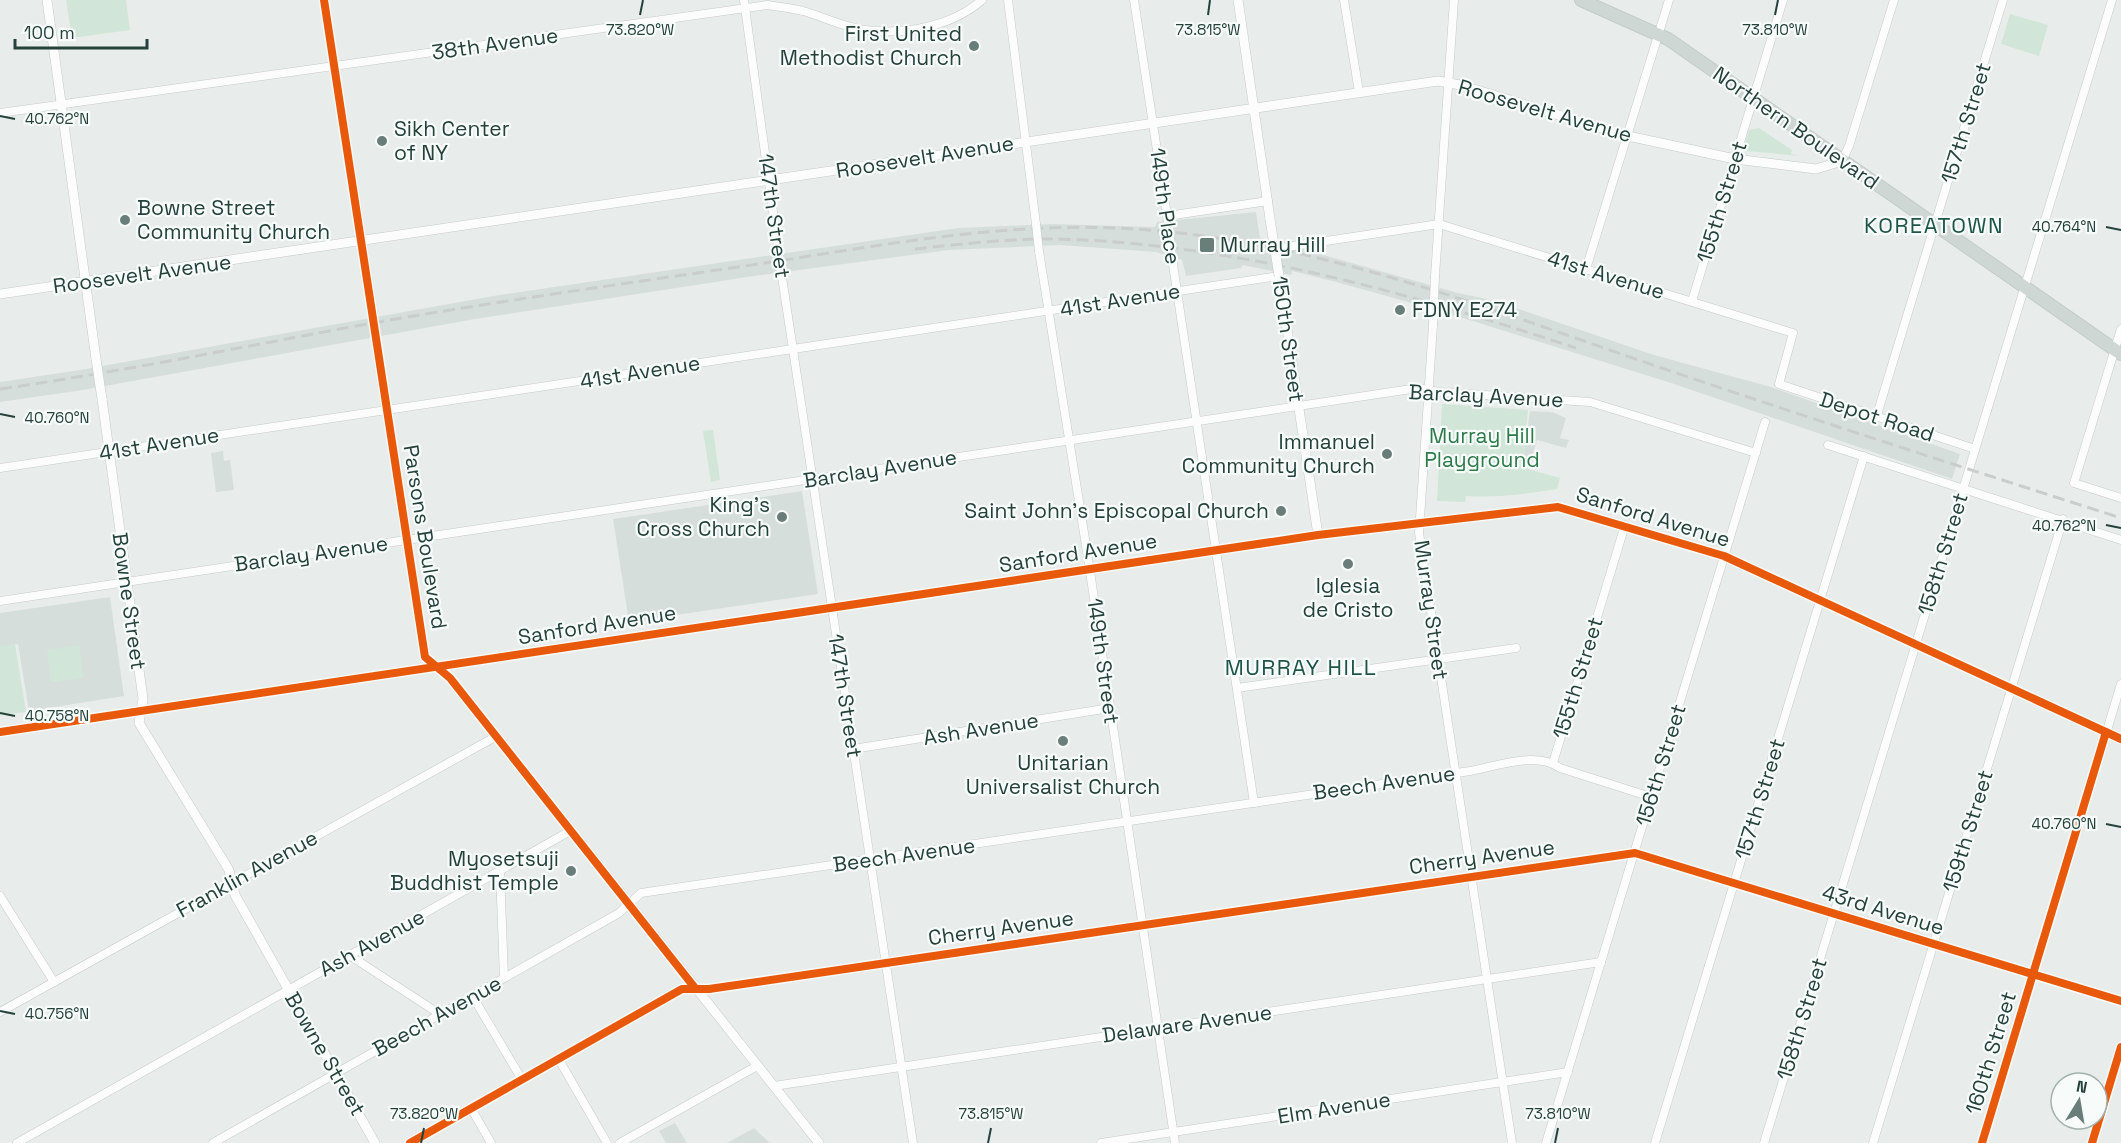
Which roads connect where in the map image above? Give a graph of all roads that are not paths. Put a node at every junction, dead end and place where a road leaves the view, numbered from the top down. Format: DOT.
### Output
graph roads {
  1 [pos="47,0"];
  2 [pos="324,0"];
  3 [pos="982,0"];
  4 [pos="1008,0"];
  5 [pos="1134,0"];
  6 [pos="1238,0"];
  7 [pos="1344,0"];
  8 [pos="1454,0"];
  9 [pos="1581,0"];
  10 [pos="1669,0"];
  11 [pos="1783,0"];
  12 [pos="1894,0"];
  13 [pos="2003,0"];
  14 [pos="2112,0"];
  15 [pos="744,4"];
  16 [pos="1658,35"];
  17 [pos="335,68"];
  18 [pos="1448,82"];
  19 [pos="1359,92"];
  20 [pos="1753,99"];
  21 [pos="62,106"];
  22 [pos="1254,108"];
  23 [pos="0,113"];
  24 [pos="1153,124"];
  25 [pos="1628,136"];
  26 [pos="1025,142"];
  27 [pos="1735,159"];
  28 [pos="1842,161"];
  29 [pos="769,181"];
  30 [pos="1268,201"];
  31 [pos="1167,219"];
  32 [pos="1439,224"];
  33 [pos="1935,225"];
  34 [pos="361,242"];
  35 [pos="1275,249"];
  36 [pos="1586,269"];
  37 [pos="1279,276"];
  38 [pos="87,283"];
  39 [pos="2024,286"];
  40 [pos="1178,291"];
  41 [pos="0,294"];
  42 [pos="1692,301"];
  43 [pos="1050,310"];
  44 [pos="2121,329"];
  45 [pos="794,349"];
  46 [pos="2118,352"];
  47 [pos="1779,384"];
  48 [pos="1429,389"];
  49 [pos="1299,406"];
  50 [pos="387,410"];
  51 [pos="1876,418"];
  52 [pos="1197,422"];
  53 [pos="1765,422"];
  54 [pos="1070,440"];
  55 [pos="1828,445"];
  56 [pos="1975,449"];
  57 [pos="109,452"];
  58 [pos="1756,453"];
  59 [pos="1864,456"];
  60 [pos="0,468"];
  61 [pos="813,479"];
  62 [pos="1963,488"];
  63 [pos="2121,498"];
  64 [pos="2062,519"];
  65 [pos="1420,522"];
  66 [pos="1625,525"];
  67 [pos="1318,535"];
  68 [pos="406,540"];
  69 [pos="2121,540"];
  70 [pos="1217,550"];
  71 [pos="1724,556"];
  72 [pos="1089,569"];
  73 [pos="127,582"];
  74 [pos="1820,599"];
  75 [pos="0,601"];
  76 [pos="832,608"];
  77 [pos="1916,644"];
  78 [pos="1516,648"];
  79 [pos="1438,659"];
  80 [pos="437,668"];
  81 [pos="2121,684"];
  82 [pos="1237,688"];
  83 [pos="2011,688"];
  84 [pos="1110,708"];
  85 [pos="141,712"];
  86 [pos="0,732"];
  87 [pos="2106,732"];
  88 [pos="495,737"];
  89 [pos="2121,739"];
  90 [pos="853,749"];
  91 [pos="1553,763"];
  92 [pos="1455,773"];
  93 [pos="1651,797"];
  94 [pos="1254,803"];
  95 [pos="1127,821"];
  96 [pos="570,831"];
  97 [pos="1635,853"];
  98 [pos="870,860"];
  99 [pos="500,871"];
  100 [pos="1471,876"];
  101 [pos="232,882"];
  102 [pos="1734,884"];
  103 [pos="0,896"];
  104 [pos="629,904"];
  105 [pos="1834,914"];
  106 [pos="1143,926"];
  107 [pos="1933,944"];
  108 [pos="349,955"];
  109 [pos="1601,962"];
  110 [pos="885,964"];
  111 [pos="2034,975"];
  112 [pos="504,978"];
  113 [pos="1486,980"];
  114 [pos="54,982"];
  115 [pos="695,988"];
  116 [pos="289,990"];
  117 [pos="473,997"];
  118 [pos="2121,1001"];
  119 [pos="0,1012"];
  120 [pos="438,1013"];
  121 [pos="1158,1029"];
  122 [pos="2121,1047"];
  123 [pos="558,1058"];
  124 [pos="757,1066"];
  125 [pos="901,1067"];
  126 [pos="1568,1072"];
  127 [pos="336,1073"];
  128 [pos="521,1078"];
  129 [pos="1502,1083"];
  130 [pos="774,1086"];
  131 [pos="471,1108"];
  132 [pos="1173,1132"];
  133 [pos="17,1143"];
  134 [pos="213,1143"];
  135 [pos="375,1143"];
  136 [pos="410,1143"];
  137 [pos="491,1143"];
  138 [pos="607,1143"];
  139 [pos="620,1143"];
  140 [pos="819,1143"];
  141 [pos="912,1143"];
  142 [pos="1101,1143"];
  143 [pos="1175,1143"];
  144 [pos="1512,1143"];
  145 [pos="1546,1143"];
  146 [pos="1655,1143"];
  147 [pos="1764,1143"];
  148 [pos="1873,1143"];
  149 [pos="1982,1143"];
  150 [pos="2092,1143"];
  1 -- 21 [label="street, Bowne Street"];
  2 -- 17 [label="street, Parsons Boulevard"];
  3 -- 15 [label="street, 38th Avenue"];
  4 -- 26 [label="street, 149th Street"];
  5 -- 24 [label="street, 149th Place"];
  6 -- 22 [label="street, 150th Street"];
  7 -- 19 [label="street"];
  8 -- 18 [label="street, Murray Street"];
  9 -- 16 [label="main road, Northern Boulevard"];
  10 -- 16 [label="street"];
  11 -- 20 [label="street, 155th Street"];
  12 -- 28 [label="street"];
  13 -- 33 [label="street, 157th Street"];
  14 -- 39 [label="street, 158th Street"];
  15 -- 17 [label="street, 38th Avenue"];
  15 -- 29 [label="street, 147th Street"];
  16 -- 20 [label="main road, Northern Boulevard"];
  16 -- 25 [label="street"];
  17 -- 21 [label="street, 38th Avenue"];
  17 -- 34 [label="street, Parsons Boulevard"];
  18 -- 19 [label="street, Roosevelt Avenue"];
  18 -- 25 [label="street, Roosevelt Avenue"];
  18 -- 32 [label="street, Murray Street"];
  19 -- 22 [label="street, Roosevelt Avenue"];
  20 -- 27 [label="street, 155th Street"];
  20 -- 28 [label="main road, Northern Boulevard"];
  21 -- 23 [label="street, 38th Avenue"];
  21 -- 38 [label="street, Bowne Street"];
  22 -- 24 [label="street, Roosevelt Avenue"];
  22 -- 30 [label="street, 150th Street"];
  24 -- 26 [label="street, Roosevelt Avenue"];
  24 -- 31 [label="street, 149th Place"];
  25 -- 27 [label="street, Roosevelt Avenue"];
  25 -- 36 [label="street"];
  26 -- 29 [label="street, Roosevelt Avenue"];
  26 -- 43 [label="street, 149th Street, bridge"];
  27 -- 28 [label="street, Roosevelt Avenue"];
  27 -- 42 [label="street, 155th Street"];
  28 -- 33 [label="main road, Northern Boulevard"];
  29 -- 34 [label="street, Roosevelt Avenue"];
  29 -- 45 [label="street, 147th Street, bridge"];
  30 -- 31 [label="street"];
  30 -- 35 [label="street, 150th Street, bridge"];
  31 -- 40 [label="street, 149th Place, bridge"];
  32 -- 35 [label="street, 41st Avenue, bridge"];
  32 -- 36 [label="street, 41st Avenue"];
  32 -- 48 [label="street, Murray Street, bridge"];
  33 -- 39 [label="main road, Northern Boulevard"];
  33 -- 51 [label="street, 157th Street"];
  34 -- 38 [label="street, Roosevelt Avenue"];
  34 -- 50 [label="street, Parsons Boulevard, bridge"];
  35 -- 37 [label="street, 150th Street, bridge"];
  36 -- 42 [label="street, 41st Avenue"];
  37 -- 40 [label="street, 41st Avenue"];
  37 -- 49 [label="street, 150th Street"];
  38 -- 41 [label="street, Roosevelt Avenue"];
  38 -- 57 [label="street, Bowne Street, bridge"];
  39 -- 46 [label="main road, Northern Boulevard"];
  39 -- 56 [label="street, 158th Street"];
  40 -- 43 [label="street, 41st Avenue"];
  40 -- 52 [label="street, 149th Place"];
  42 -- 47 [label="street, 41st Avenue"];
  43 -- 45 [label="street, 41st Avenue"];
  43 -- 54 [label="street, 149th Street"];
  44 -- 46 [label="street"];
  45 -- 50 [label="street, 41st Avenue"];
  45 -- 61 [label="street, 147th Street"];
  46 -- 63 [label="street"];
  47 -- 51 [label="street, Depot Road"];
  48 -- 49 [label="street, Barclay Avenue"];
  48 -- 58 [label="street, Barclay Avenue"];
  48 -- 65 [label="street, Murray Street"];
  49 -- 52 [label="street, Barclay Avenue"];
  49 -- 67 [label="street, 150th Street"];
  50 -- 57 [label="street, 41st Avenue"];
  50 -- 68 [label="street, Parsons Boulevard"];
  51 -- 56 [label="street, Depot Road"];
  52 -- 54 [label="street, Barclay Avenue"];
  52 -- 70 [label="street, 149th Place"];
  53 -- 58 [label="street, 156th Street"];
  54 -- 61 [label="street, Barclay Avenue"];
  54 -- 72 [label="street, 149th Street"];
  55 -- 59 [label="street"];
  56 -- 62 [label="street, 158th Street"];
  57 -- 60 [label="street, 41st Avenue"];
  57 -- 73 [label="street, Bowne Street"];
  58 -- 71 [label="street, 156th Street"];
  59 -- 62 [label="street"];
  59 -- 74 [label="street, 157th Street"];
  61 -- 68 [label="street, Barclay Avenue"];
  61 -- 76 [label="street, 147th Street"];
  62 -- 64 [label="street"];
  62 -- 77 [label="street, 158th Street"];
  64 -- 69 [label="street"];
  64 -- 83 [label="street, 159th Street"];
  65 -- 66 [label="street, Sanford Avenue"];
  65 -- 67 [label="street, Sanford Avenue"];
  65 -- 79 [label="street, Murray Street"];
  66 -- 71 [label="street, Sanford Avenue"];
  66 -- 91 [label="street, 155th Street"];
  67 -- 70 [label="street, Sanford Avenue"];
  68 -- 73 [label="street, Barclay Avenue"];
  68 -- 80 [label="street, Parsons Boulevard"];
  70 -- 72 [label="street, Sanford Avenue"];
  70 -- 82 [label="street, 149th Place"];
  71 -- 74 [label="street, Sanford Avenue"];
  71 -- 93 [label="street, 156th Street"];
  72 -- 76 [label="street, Sanford Avenue"];
  72 -- 84 [label="street, 149th Street"];
  73 -- 75 [label="street, Barclay Avenue"];
  73 -- 85 [label="street, Bowne Street"];
  74 -- 77 [label="street, Sanford Avenue"];
  74 -- 102 [label="street, 157th Street"];
  76 -- 80 [label="street, Sanford Avenue"];
  76 -- 90 [label="street, 147th Street"];
  77 -- 83 [label="street, Sanford Avenue"];
  77 -- 105 [label="street, 158th Street"];
  78 -- 79 [label="street"];
  79 -- 82 [label="street"];
  79 -- 92 [label="street, Murray Street"];
  80 -- 85 [label="street, Sanford Avenue"];
  80 -- 88 [label="street, Parsons Boulevard"];
  81 -- 87 [label="street, 160th Street"];
  82 -- 94 [label="street, 149th Place"];
  83 -- 87 [label="street, Sanford Avenue"];
  83 -- 107 [label="street, 159th Street"];
  84 -- 90 [label="street, Ash Avenue"];
  84 -- 95 [label="street, 149th Street"];
  85 -- 86 [label="street, Sanford Avenue"];
  85 -- 101 [label="street, Bowne Street"];
  87 -- 89 [label="street, Sanford Avenue"];
  87 -- 111 [label="street, 160th Street"];
  88 -- 96 [label="street, Parsons Boulevard"];
  88 -- 101 [label="street, Franklin Avenue"];
  90 -- 98 [label="street, 147th Street"];
  91 -- 92 [label="street, Beech Avenue"];
  91 -- 93 [label="street, Beech Avenue"];
  92 -- 94 [label="street, Beech Avenue"];
  92 -- 100 [label="street, Murray Street"];
  93 -- 97 [label="street, 156th Street"];
  94 -- 95 [label="street, Beech Avenue"];
  95 -- 98 [label="street, Beech Avenue"];
  95 -- 106 [label="street, 149th Street"];
  96 -- 99 [label="street, Ash Avenue"];
  96 -- 104 [label="street, Parsons Boulevard"];
  97 -- 100 [label="street, Cherry Avenue"];
  97 -- 102 [label="street, 43rd Avenue"];
  97 -- 109 [label="street, 156th Street"];
  98 -- 104 [label="street, Beech Avenue"];
  98 -- 110 [label="street, 147th Street"];
  99 -- 108 [label="street, Ash Avenue"];
  99 -- 112 [label="street"];
  100 -- 106 [label="street, Cherry Avenue"];
  100 -- 113 [label="street, Murray Street"];
  101 -- 114 [label="street, Franklin Avenue"];
  101 -- 116 [label="street, Bowne Street"];
  102 -- 105 [label="street, 43rd Avenue"];
  102 -- 146 [label="street, 157th Street"];
  103 -- 114 [label="street"];
  104 -- 112 [label="street, Beech Avenue"];
  104 -- 115 [label="street, Parsons Boulevard"];
  105 -- 107 [label="street, 43rd Avenue"];
  105 -- 147 [label="street, 158th Street"];
  106 -- 110 [label="street, Cherry Avenue"];
  106 -- 121 [label="street, 149th Street"];
  107 -- 111 [label="street, 43rd Avenue"];
  107 -- 148 [label="street, 159th Street"];
  108 -- 116 [label="street, Ash Avenue"];
  108 -- 120 [label="street"];
  109 -- 113 [label="street, Delaware Avenue"];
  109 -- 126 [label="street, 156th Street"];
  110 -- 115 [label="street, Cherry Avenue"];
  110 -- 125 [label="street, 147th Street"];
  111 -- 118 [label="street, 43rd Avenue"];
  111 -- 149 [label="street, 160th Street"];
  112 -- 117 [label="street, Beech Avenue"];
  113 -- 121 [label="street, Delaware Avenue"];
  113 -- 129 [label="street, Murray Street"];
  114 -- 119 [label="street, Franklin Avenue"];
  115 -- 123 [label="street, Cherry Avenue"];
  115 -- 124 [label="street, Parsons Boulevard"];
  116 -- 127 [label="street, Bowne Street"];
  116 -- 133 [label="street, Ash Avenue"];
  117 -- 120 [label="street, Beech Avenue"];
  117 -- 128 [label="street"];
  120 -- 127 [label="street, Beech Avenue"];
  121 -- 125 [label="street, Delaware Avenue"];
  121 -- 132 [label="street, 149th Street"];
  122 -- 150 [label="street"];
  123 -- 128 [label="street, Cherry Avenue"];
  123 -- 138 [label="street"];
  124 -- 130 [label="street, Parsons Boulevard"];
  124 -- 139 [label="street"];
  125 -- 130 [label="street, Delaware Avenue"];
  125 -- 141 [label="street, 147th Street"];
  126 -- 129 [label="street, Elm Avenue"];
  126 -- 145 [label="street, 156th Street"];
  127 -- 134 [label="street, Beech Avenue"];
  127 -- 135 [label="street, Bowne Street"];
  128 -- 131 [label="street, Cherry Avenue"];
  129 -- 132 [label="street, Elm Avenue"];
  129 -- 144 [label="street, Murray Street"];
  130 -- 140 [label="street, Parsons Boulevard"];
  131 -- 136 [label="street, Cherry Avenue"];
  131 -- 137 [label="street"];
  132 -- 142 [label="street, Elm Avenue"];
  132 -- 143 [label="street, 149th Street"];
}
